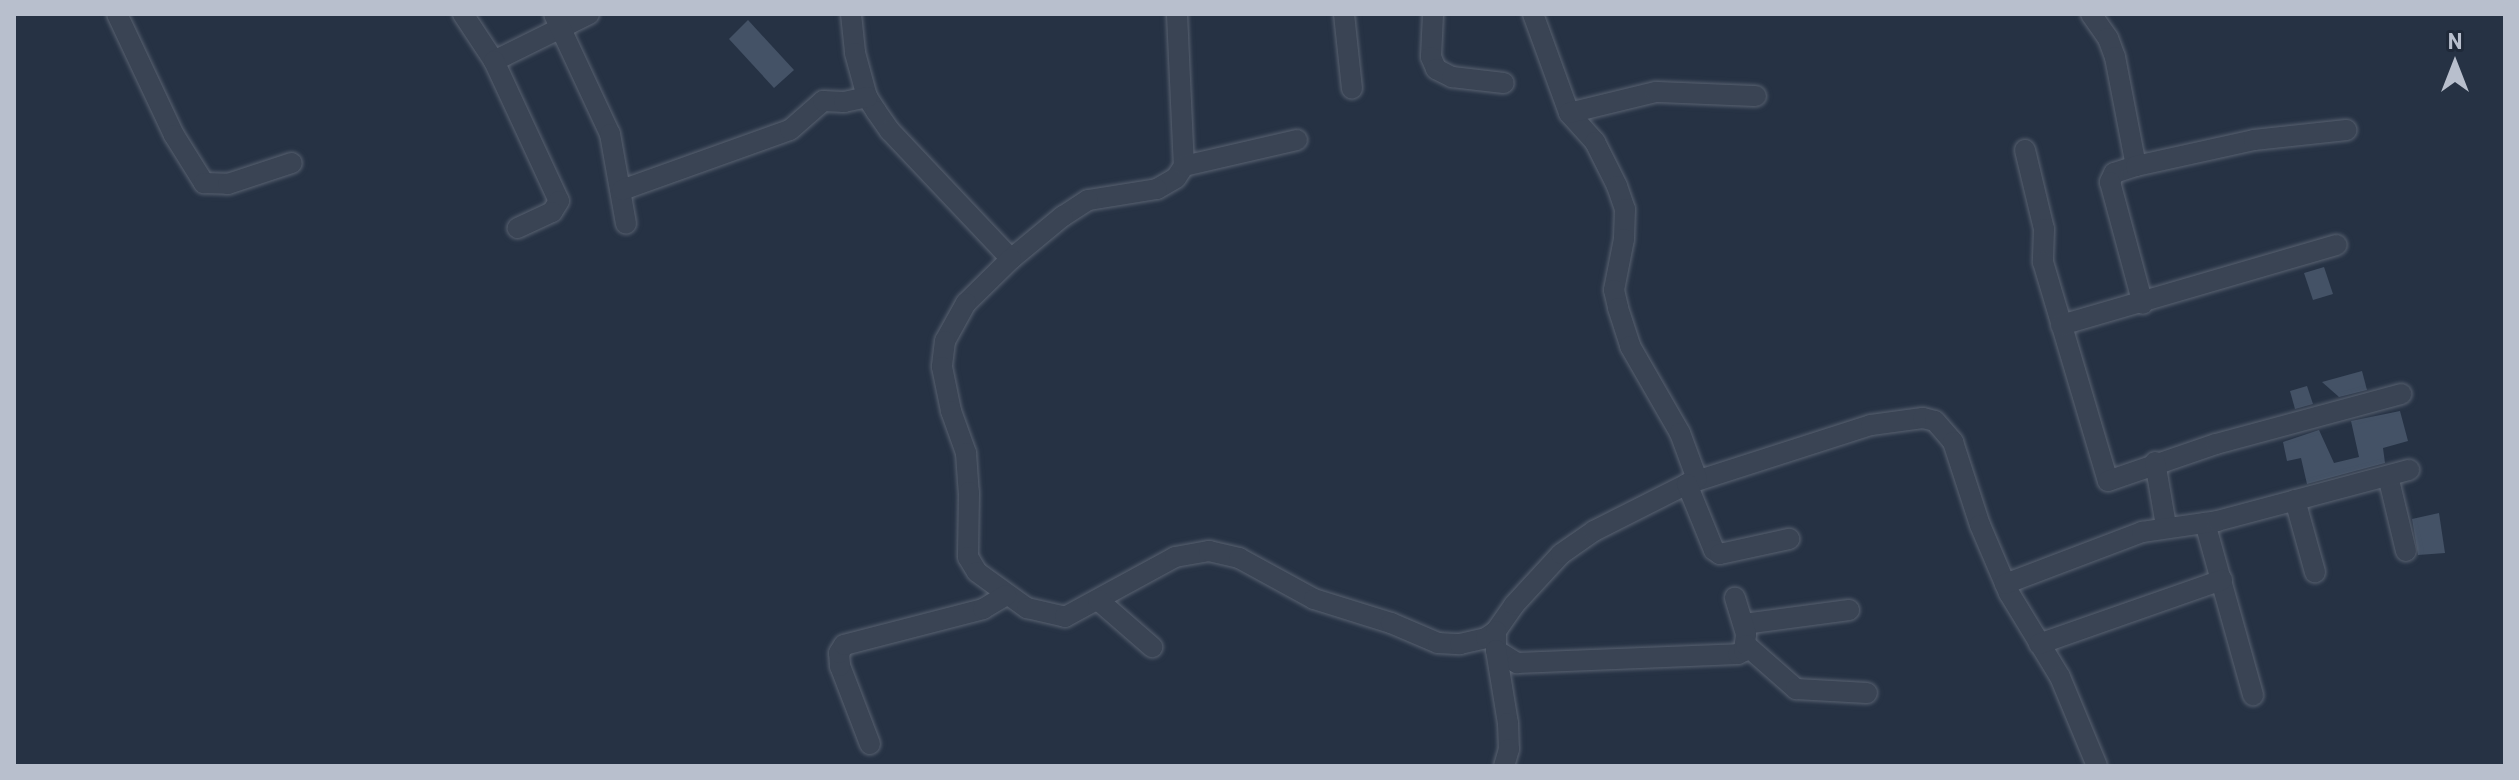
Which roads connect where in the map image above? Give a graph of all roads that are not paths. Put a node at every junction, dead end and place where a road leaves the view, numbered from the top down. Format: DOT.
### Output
graph roads {
  1 [pos="117,14"];
  2 [pos="463,14"];
  3 [pos="589,14"];
  4 [pos="851,14"];
  5 [pos="1177,14"];
  6 [pos="1344,14"];
  7 [pos="1433,14"];
  8 [pos="1533,14"];
  9 [pos="2091,14"];
  10 [pos="558,21"];
  11 [pos="494,61"];
  12 [pos="1504,83"];
  13 [pos="1352,89"];
  14 [pos="1756,96"];
  15 [pos="867,97"];
  16 [pos="1569,113"];
  17 [pos="2346,130"];
  18 [pos="1297,140"];
  19 [pos="2025,150"];
  20 [pos="292,163"];
  21 [pos="1184,166"];
  22 [pos="2136,166"];
  23 [pos="622,190"];
  24 [pos="626,224"];
  25 [pos="517,228"];
  26 [pos="2337,245"];
  27 [pos="1011,259"];
  28 [pos="2143,304"];
  29 [pos="2061,325"];
  30 [pos="2401,394"];
  31 [pos="2155,462"];
  32 [pos="2409,470"];
  33 [pos="2388,476"];
  34 [pos="1692,482"];
  35 [pos="2295,500"];
  36 [pos="2205,523"];
  37 [pos="2166,526"];
  38 [pos="1789,539"];
  39 [pos="2406,551"];
  40 [pos="2315,572"];
  41 [pos="2222,580"];
  42 [pos="2005,584"];
  43 [pos="1006,595"];
  44 [pos="1735,598"];
  45 [pos="1098,600"];
  46 [pos="1849,610"];
  47 [pos="1744,624"];
  48 [pos="1496,641"];
  49 [pos="2039,644"];
  50 [pos="1746,645"];
  51 [pos="1152,647"];
  52 [pos="1867,693"];
  53 [pos="2253,695"];
  54 [pos="870,744"];
  55 [pos="1504,766"];
  56 [pos="2097,766"];
  1 -- 20 [label="street"];
  2 -- 11 [label="street"];
  3 -- 10 [label="street"];
  4 -- 15 [label="street"];
  5 -- 21 [label="street"];
  6 -- 13 [label="street"];
  7 -- 12 [label="street"];
  8 -- 16 [label="street"];
  9 -- 22 [label="street"];
  10 -- 11 [label="street"];
  10 -- 23 [label="street"];
  11 -- 25 [label="street"];
  14 -- 16 [label="street"];
  15 -- 23 [label="street"];
  15 -- 27 [label="street"];
  16 -- 34 [label="street"];
  17 -- 22 [label="street"];
  18 -- 21 [label="street"];
  19 -- 29 [label="street"];
  21 -- 27 [label="street"];
  22 -- 28 [label="street"];
  23 -- 24 [label="street"];
  26 -- 28 [label="street"];
  27 -- 43 [label="street"];
  28 -- 29 [label="street"];
  29 -- 31 [label="street"];
  30 -- 31 [label="street"];
  31 -- 37 [label="street"];
  32 -- 33 [label="street"];
  33 -- 35 [label="street"];
  33 -- 39 [label="street"];
  34 -- 38 [label="street"];
  34 -- 42 [label="street"];
  34 -- 48 [label="street"];
  35 -- 36 [label="street"];
  35 -- 40 [label="street"];
  36 -- 37 [label="street"];
  36 -- 41 [label="street"];
  37 -- 42 [label="street"];
  41 -- 49 [label="street"];
  41 -- 53 [label="street"];
  42 -- 49 [label="street"];
  43 -- 45 [label="street"];
  43 -- 54 [label="street"];
  44 -- 47 [label="street"];
  45 -- 48 [label="street"];
  45 -- 51 [label="street"];
  46 -- 47 [label="street"];
  47 -- 50 [label="street"];
  48 -- 50 [label="street"];
  48 -- 55 [label="street"];
  49 -- 56 [label="street"];
  50 -- 52 [label="street"];
}
